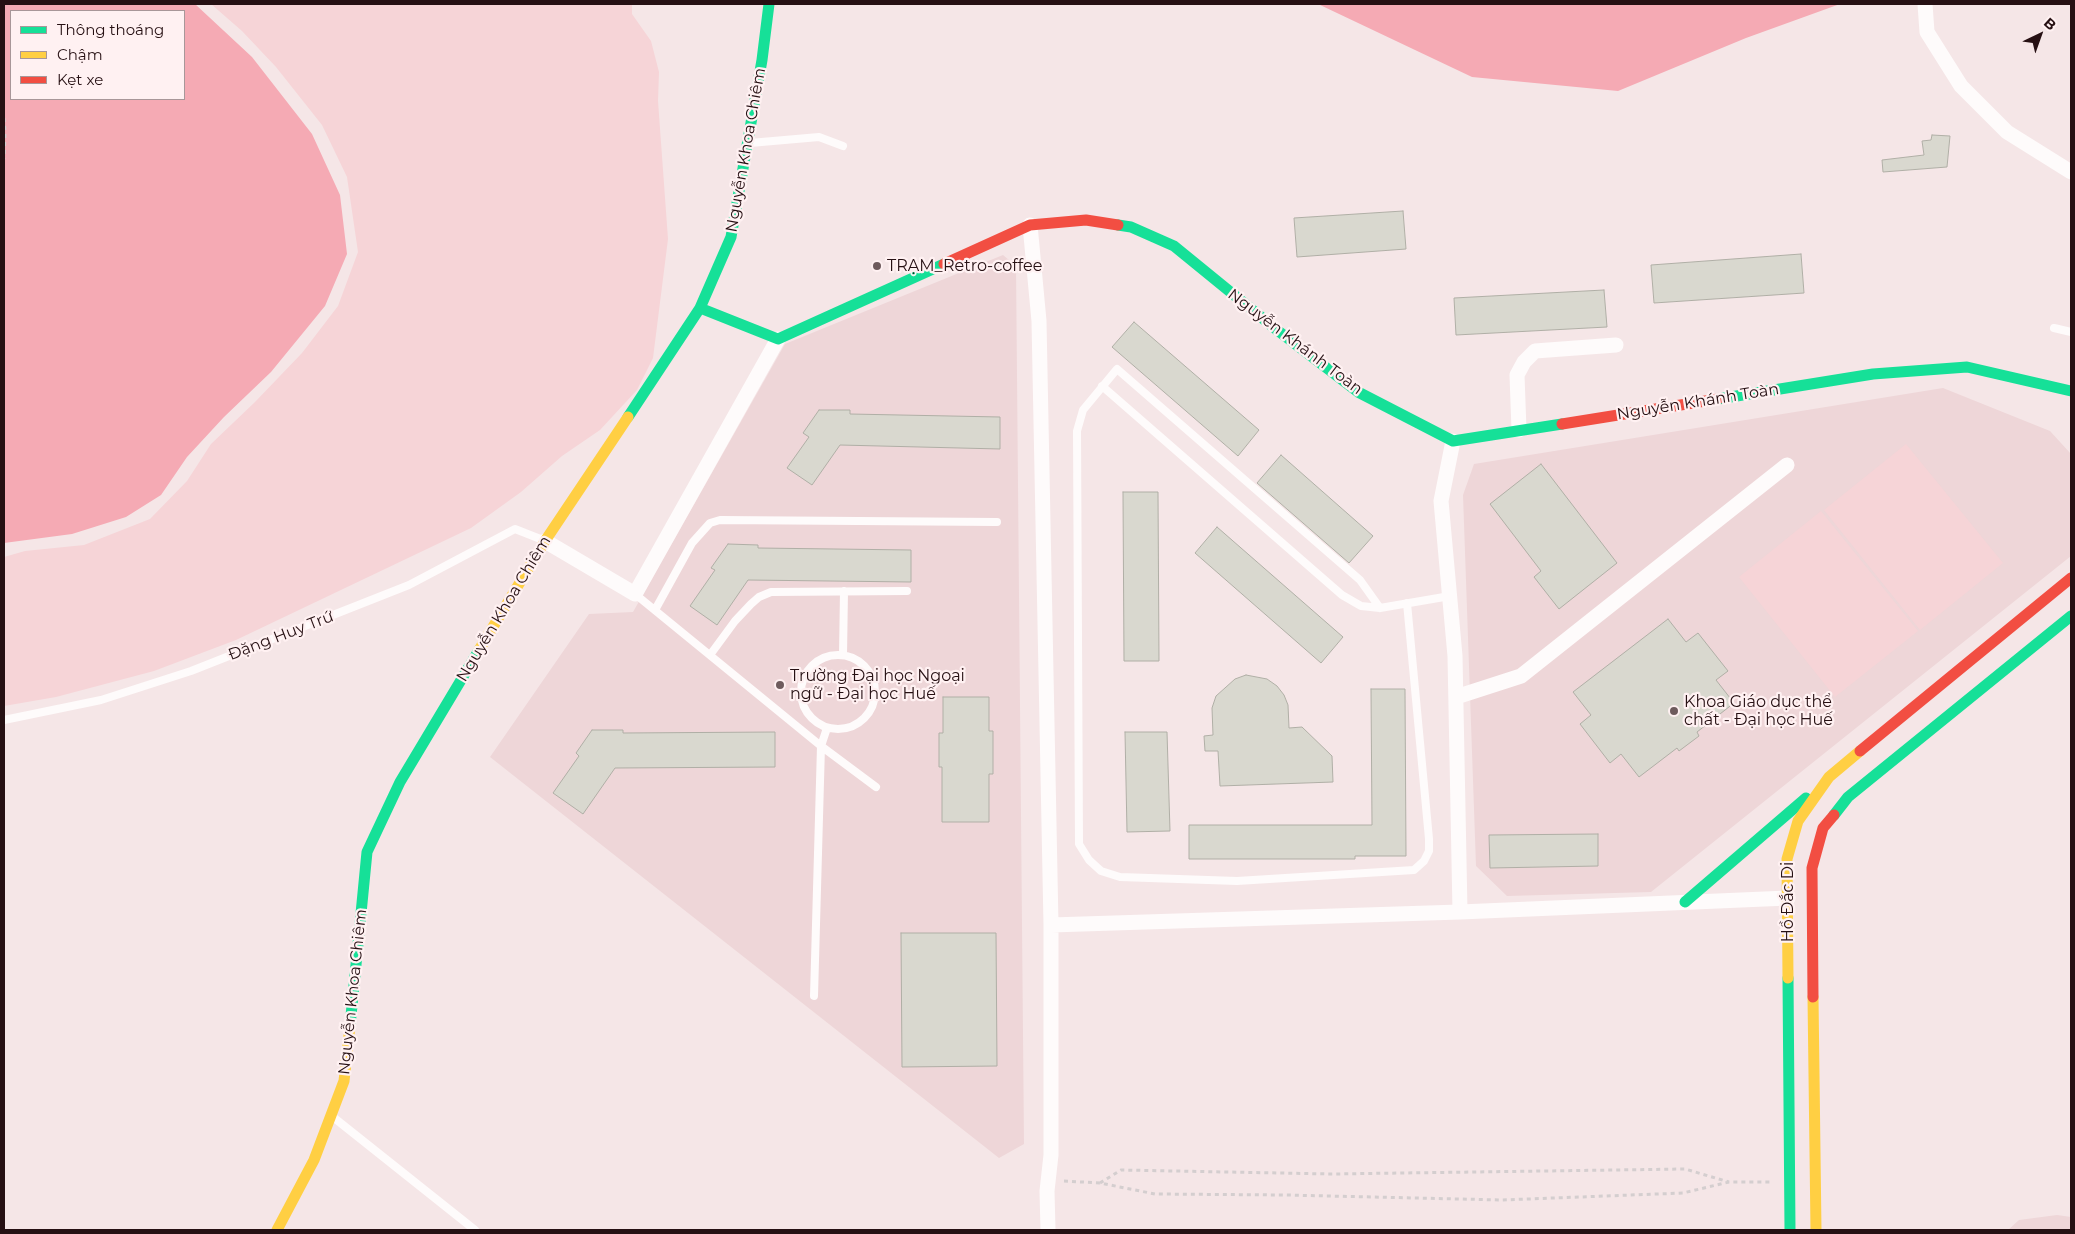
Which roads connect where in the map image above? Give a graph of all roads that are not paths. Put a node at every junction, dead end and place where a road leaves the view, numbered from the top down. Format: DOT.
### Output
graph roads {
  1 [pos="769,4"];
  2 [pos="1925,4"];
  3 [pos="748,144"];
  4 [pos="842,146"];
  5 [pos="2071,172"];
  6 [pos="1030,226"];
  7 [pos="700,308"];
  8 [pos="2054,328"];
  9 [pos="2071,332"];
  10 [pos="778,338"];
  11 [pos="1616,345"];
  12 [pos="1102,386"];
  13 [pos="2071,392"];
  14 [pos="1519,430"];
  15 [pos="1452,441"];
  16 [pos="1787,465"];
  17 [pos="997,522"];
  18 [pos="545,541"];
  19 [pos="2071,578"];
  20 [pos="844,590"];
  21 [pos="907,591"];
  22 [pos="636,594"];
  23 [pos="1450,596"];
  24 [pos="1407,604"];
  25 [pos="1380,608"];
  26 [pos="655,610"];
  27 [pos="2071,616"];
  28 [pos="710,655"];
  29 [pos="843,655"];
  30 [pos="1456,697"];
  31 [pos="4,720"];
  32 [pos="827,728"];
  33 [pos="821,746"];
  34 [pos="1829,777"];
  35 [pos="876,787"];
  36 [pos="1810,825"];
  37 [pos="1788,898"];
  38 [pos="1685,902"];
  39 [pos="1460,912"];
  40 [pos="1051,924"];
  41 [pos="1800,963"];
  42 [pos="814,996"];
  43 [pos="331,1116"];
  44 [pos="277,1230"];
  45 [pos="475,1230"];
  46 [pos="1048,1230"];
  47 [pos="1790,1230"];
  48 [pos="1816,1230"];
  1 -- 3 [label="street, Nguyễn Khoa Chiêm"];
  2 -- 5 [label="street"];
  3 -- 4 [label="lane"];
  3 -- 7 [label="street, Nguyễn Khoa Chiêm"];
  6 -- 10 [label="street, Nguyễn Khánh Toàn"];
  6 -- 15 [label="street, Nguyễn Khánh Toàn"];
  6 -- 40 [label="street"];
  7 -- 10 [label="street"];
  7 -- 18 [label="street, Nguyễn Khoa Chiêm"];
  8 -- 9 [label="lane"];
  10 -- 22 [label="street"];
  11 -- 14 [label="street"];
  12 -- 24 [label="lane"];
  12 -- 25 [label="lane"];
  12 -- 25 [label="lane"];
  13 -- 14 [label="street, Nguyễn Khánh Toàn"];
  14 -- 15 [label="street, Nguyễn Khánh Toàn"];
  15 -- 23 [label="street"];
  16 -- 30 [label="street"];
  17 -- 26 [label="lane"];
  18 -- 22 [label="street"];
  18 -- 31 [label="lane, Đặng Huy Trứ"];
  18 -- 43 [label="street, Nguyễn Khoa Chiêm"];
  19 -- 34 [label="street, Hồ Đắc Di"];
  20 -- 21 [label="lane"];
  20 -- 28 [label="lane"];
  20 -- 29 [label="lane"];
  22 -- 26 [label="lane"];
  23 -- 24 [label="lane"];
  23 -- 30 [label="street"];
  24 -- 25 [label="lane"];
  26 -- 28 [label="lane"];
  27 -- 36 [label="street, Hồ Đắc Di"];
  28 -- 33 [label="lane"];
  29 -- 32 [label="lane"];
  29 -- 32 [label="lane"];
  30 -- 39 [label="street"];
  32 -- 33 [label="lane"];
  33 -- 35 [label="lane"];
  33 -- 42 [label="lane"];
  34 -- 36 [label="street, Hồ Đắc Di"];
  34 -- 38 [label="street"];
  36 -- 37 [label="street, Hồ Đắc Di"];
  36 -- 41 [label="street, Hồ Đắc Di"];
  37 -- 38 [label="street"];
  37 -- 41 [label="street, Hồ Đắc Di"];
  38 -- 39 [label="street"];
  39 -- 40 [label="street"];
  40 -- 46 [label="street"];
  41 -- 47 [label="street, Hồ Đắc Di"];
  41 -- 48 [label="street, Hồ Đắc Di"];
  43 -- 44 [label="street, Nguyễn Khoa Chiêm"];
  43 -- 45 [label="lane"];
}
